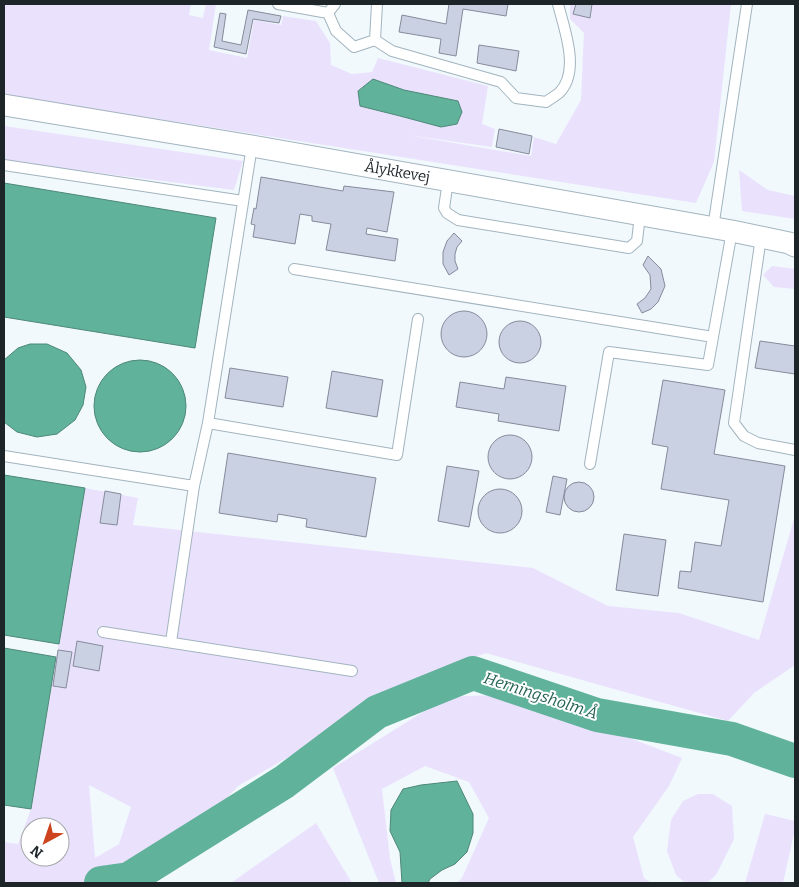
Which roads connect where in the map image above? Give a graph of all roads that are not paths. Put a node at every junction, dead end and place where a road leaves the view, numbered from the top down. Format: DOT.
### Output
graph roads {
  1 [pos="278,4"];
  2 [pos="335,4"];
  3 [pos="377,4"];
  4 [pos="558,4"];
  5 [pos="747,4"];
  6 [pos="328,13"];
  7 [pos="375,40"];
  8 [pos="4,105"];
  9 [pos="252,146"];
  10 [pos="4,165"];
  11 [pos="448,181"];
  12 [pos="243,201"];
  13 [pos="640,215"];
  14 [pos="723,230"];
  15 [pos="761,237"];
  16 [pos="793,244"];
  17 [pos="294,269"];
  18 [pos="418,319"];
  19 [pos="712,337"];
  20 [pos="208,423"];
  21 [pos="795,450"];
  22 [pos="4,456"];
  23 [pos="590,464"];
  24 [pos="194,486"];
  25 [pos="103,632"];
  26 [pos="171,642"];
  27 [pos="352,671"];
  1 -- 6 [label="lane"];
  2 -- 6 [label="lane"];
  3 -- 7 [label="lane"];
  4 -- 7 [label="lane"];
  5 -- 14 [label="lane"];
  6 -- 7 [label="lane"];
  8 -- 9 [label="street, Ålykkevej"];
  9 -- 11 [label="street, Ålykkevej"];
  9 -- 12 [label="lane"];
  10 -- 12 [label="lane"];
  11 -- 13 [label="street, Ålykkevej"];
  11 -- 13 [label="lane"];
  12 -- 20 [label="lane"];
  13 -- 14 [label="street, Ålykkevej"];
  14 -- 15 [label="street, Ålykkevej"];
  14 -- 19 [label="lane"];
  15 -- 16 [label="street, Ålykkevej"];
  15 -- 21 [label="lane"];
  17 -- 19 [label="lane"];
  18 -- 20 [label="lane"];
  19 -- 23 [label="lane"];
  20 -- 24 [label="lane"];
  22 -- 24 [label="lane"];
  24 -- 26 [label="lane"];
  25 -- 26 [label="lane"];
  26 -- 27 [label="lane"];
}
